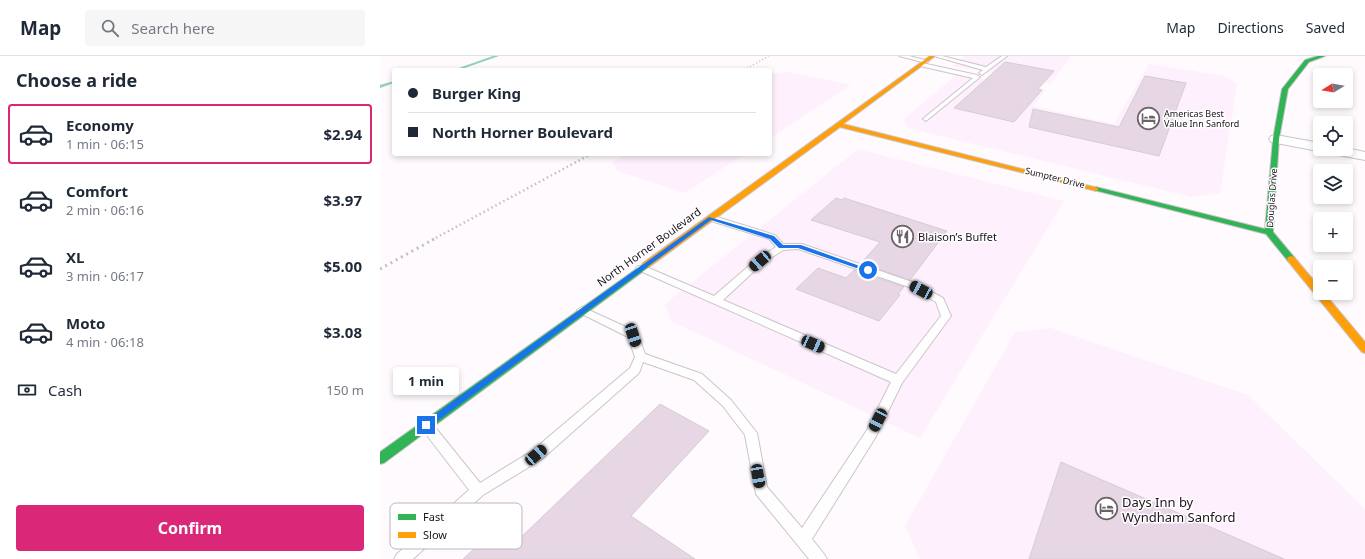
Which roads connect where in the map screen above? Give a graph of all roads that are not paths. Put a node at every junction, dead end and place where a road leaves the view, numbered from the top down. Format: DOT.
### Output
graph roads {
  1 [pos="901,56"];
  2 [pos="1005,56"];
  3 [pos="1322,56"];
  4 [pos="929,59"];
  5 [pos="987,69"];
  6 [pos="977,77"];
  7 [pos="926,119"];
  8 [pos="840,125"];
  9 [pos="1276,139"];
  10 [pos="1313,146"];
  11 [pos="1353,154"];
  12 [pos="1365,156"];
  13 [pos="711,218"];
  14 [pos="1269,232"];
  15 [pos="781,247"];
  16 [pos="641,268"];
  17 [pos="715,301"];
  18 [pos="582,310"];
  19 [pos="1365,349"];
  20 [pos="640,357"];
  21 [pos="898,380"];
  22 [pos="426,425"];
  23 [pos="380,459"];
  24 [pos="478,491"];
  25 [pos="465,503"];
  26 [pos="803,539"];
  27 [pos="413,549"];
  28 [pos="402,559"];
  29 [pos="819,559"];
  1 -- 4 [label="lane"];
  2 -- 5 [label="lane"];
  3 -- 9 [label="street, Douglas Drive"];
  4 -- 5 [label="lane"];
  4 -- 6 [label="lane"];
  4 -- 8 [label="street, North Horner Boulevard"];
  5 -- 6 [label="lane"];
  6 -- 7 [label="lane"];
  8 -- 13 [label="street, North Horner Boulevard"];
  8 -- 14 [label="street, Sumpter Drive"];
  9 -- 10 [label="street"];
  9 -- 14 [label="street, Douglas Drive"];
  11 -- 12 [label="street"];
  13 -- 15 [label="lane"];
  13 -- 16 [label="street, North Horner Boulevard"];
  14 -- 19 [label="street, Douglas Drive"];
  15 -- 17 [label="lane"];
  15 -- 21 [label="lane"];
  16 -- 17 [label="lane"];
  16 -- 18 [label="street, North Horner Boulevard"];
  17 -- 21 [label="lane"];
  18 -- 20 [label="lane"];
  18 -- 22 [label="street, North Horner Boulevard"];
  20 -- 24 [label="lane"];
  20 -- 26 [label="lane"];
  21 -- 26 [label="lane"];
  22 -- 23 [label="street, North Horner Boulevard"];
  22 -- 24 [label="lane"];
  24 -- 25 [label="lane"];
  26 -- 29 [label="lane"];
  27 -- 28 [label="lane"];
}
